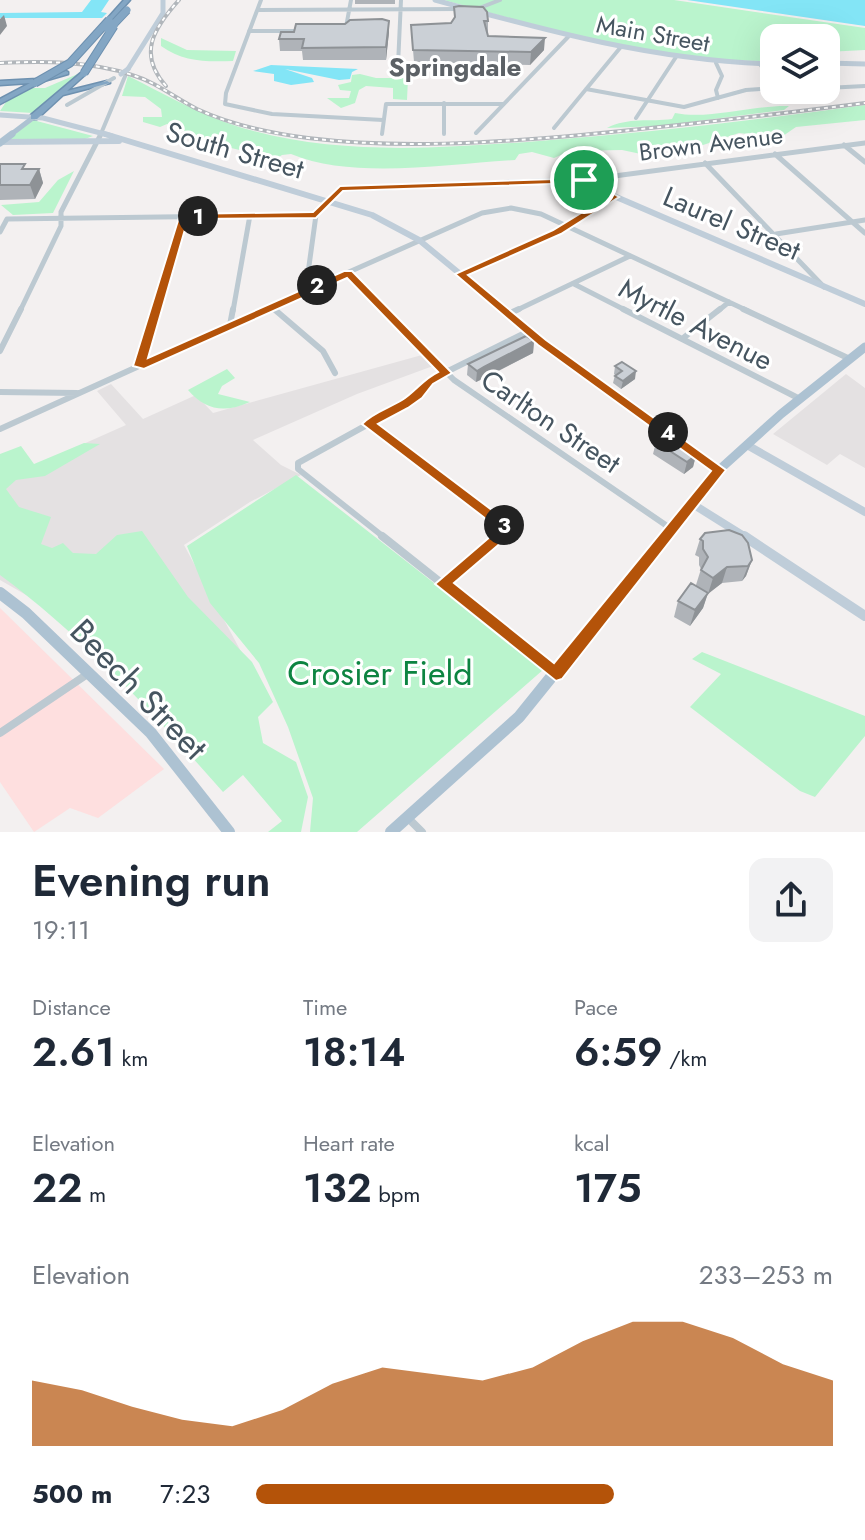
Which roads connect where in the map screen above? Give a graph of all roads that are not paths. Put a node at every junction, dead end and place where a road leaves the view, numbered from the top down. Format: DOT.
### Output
graph roads {
  1 [pos="127,0"];
  2 [pos="136,0"];
  3 [pos="163,0"];
  4 [pos="261,0"];
  5 [pos="351,0"];
  6 [pos="401,0"];
  7 [pos="435,0"];
  8 [pos="500,0"];
  9 [pos="465,9"];
  10 [pos="127,10"];
  11 [pos="258,10"];
  12 [pos="349,10"];
  13 [pos="400,10"];
  14 [pos="472,10"];
  15 [pos="109,20"];
  16 [pos="249,31"];
  17 [pos="305,31"];
  18 [pos="346,31"];
  19 [pos="568,37"];
  20 [pos="620,48"];
  21 [pos="676,57"];
  22 [pos="716,63"];
  23 [pos="840,63"];
  24 [pos="760,64"];
  25 [pos="865,64"];
  26 [pos="398,65"];
  27 [pos="116,77"];
  28 [pos="0,81"];
  29 [pos="122,82"];
  30 [pos="865,86"];
  31 [pos="760,88"];
  32 [pos="840,88"];
  33 [pos="81,89"];
  34 [pos="586,89"];
  35 [pos="92,92"];
  36 [pos="57,98"];
  37 [pos="718,98"];
  38 [pos="648,101"];
  39 [pos="0,102"];
  40 [pos="444,103"];
  41 [pos="503,104"];
  42 [pos="67,105"];
  43 [pos="0,115"];
  44 [pos="34,117"];
  45 [pos="636,118"];
  46 [pos="383,120"];
  47 [pos="554,128"];
  48 [pos="101,133"];
  49 [pos="476,133"];
  50 [pos="382,134"];
  51 [pos="444,134"];
  52 [pos="98,140"];
  53 [pos="125,141"];
  54 [pos="1,142"];
  55 [pos="865,143"];
  56 [pos="844,145"];
  57 [pos="775,154"];
  58 [pos="865,162"];
  59 [pos="705,163"];
  60 [pos="584,180"];
  61 [pos="614,197"];
  62 [pos="328,201"];
  63 [pos="250,215"];
  64 [pos="316,215"];
  65 [pos="184,216"];
  66 [pos="61,219"];
  67 [pos="865,220"];
  68 [pos="852,222"];
  69 [pos="566,227"];
  70 [pos="0,232"];
  71 [pos="865,233"];
  72 [pos="776,234"];
  73 [pos="419,240"];
  74 [pos="630,256"];
  75 [pos="348,273"];
  76 [pos="460,274"];
  77 [pos="574,284"];
  78 [pos="315,286"];
  79 [pos="824,287"];
  80 [pos="729,302"];
  81 [pos="865,304"];
  82 [pos="271,306"];
  83 [pos="508,314"];
  84 [pos="230,325"];
  85 [pos="529,331"];
  86 [pos="4,335"];
  87 [pos="682,339"];
  88 [pos="864,350"];
  89 [pos="0,351"];
  90 [pos="850,359"];
  91 [pos="139,366"];
  92 [pos="335,373"];
  93 [pos="446,373"];
  94 [pos="0,392"];
  95 [pos="81,393"];
  96 [pos="800,399"];
  97 [pos="368,424"];
  98 [pos="0,429"];
  99 [pos="747,445"];
  100 [pos="719,470"];
  101 [pos="691,503"];
  102 [pos="865,512"];
  103 [pos="670,528"];
  104 [pos="443,584"];
  105 [pos="0,593"];
  106 [pos="865,616"];
  107 [pos="89,673"];
  108 [pos="556,674"];
  109 [pos="0,733"];
  110 [pos="407,817"];
  111 [pos="229,832"];
  112 [pos="391,832"];
  113 [pos="422,832"];
  1 -- 15 [label="highway"];
  2 -- 10 [label="highway"];
  3 -- 27 [label="main road"];
  4 -- 11 [label="street"];
  5 -- 12 [label="street"];
  6 -- 13 [label="street"];
  7 -- 9 [label="main road, Main Street"];
  8 -- 14 [label="street"];
  9 -- 13 [label="street"];
  9 -- 14 [label="main road, Main Street"];
  10 -- 28 [label="highway, bridge"];
  10 -- 36 [label="highway, bridge"];
  11 -- 12 [label="street"];
  11 -- 16 [label="street"];
  12 -- 13 [label="street"];
  12 -- 18 [label="street"];
  13 -- 26 [label="street"];
  14 -- 19 [label="main road, Main Street"];
  15 -- 28 [label="highway, bridge"];
  15 -- 39 [label="highway, bridge"];
  16 -- 17 [label="street"];
  16 -- 46 [label="street"];
  19 -- 20 [label="main road, Main Street"];
  19 -- 41 [label="street"];
  20 -- 21 [label="main road, Main Street"];
  20 -- 34 [label="street"];
  21 -- 22 [label="main road, Main Street"];
  21 -- 38 [label="street"];
  22 -- 24 [label="main road, Main Street"];
  22 -- 37 [label="street"];
  23 -- 25 [label="main road"];
  27 -- 29 [label="street"];
  27 -- 29 [label="street"];
  27 -- 33 [label="highway"];
  27 -- 35 [label="street"];
  29 -- 48 [label="street"];
  30 -- 32 [label="street"];
  31 -- 37 [label="street"];
  33 -- 35 [label="highway"];
  33 -- 36 [label="highway"];
  34 -- 38 [label="street"];
  34 -- 47 [label="street"];
  35 -- 42 [label="street"];
  36 -- 44 [label="highway"];
  37 -- 38 [label="street"];
  38 -- 45 [label="street"];
  40 -- 41 [label="street"];
  40 -- 46 [label="street"];
  40 -- 51 [label="street"];
  41 -- 49 [label="street"];
  43 -- 44 [label="main road, South Street"];
  44 -- 48 [label="main road, South Street"];
  44 -- 54 [label="main road"];
  46 -- 50 [label="street"];
  48 -- 52 [label="street"];
  48 -- 53 [label="main road, South Street"];
  52 -- 53 [label="main road"];
  52 -- 54 [label="main road"];
  52 -- 66 [label="street"];
  53 -- 62 [label="main road, South Street"];
  55 -- 56 [label="street, Brown Avenue"];
  56 -- 57 [label="street, Brown Avenue"];
  56 -- 58 [label="street"];
  57 -- 59 [label="street, Brown Avenue"];
  57 -- 68 [label="street"];
  59 -- 60 [label="street, Brown Avenue"];
  59 -- 72 [label="street"];
  60 -- 61 [label="main road, Laurel Street"];
  60 -- 62 [label="main road, Brown Avenue"];
  61 -- 69 [label="street"];
  61 -- 79 [label="main road, Laurel Street"];
  62 -- 64 [label="street"];
  62 -- 73 [label="main road, South Street"];
  63 -- 64 [label="street"];
  63 -- 65 [label="street"];
  63 -- 84 [label="street"];
  64 -- 78 [label="street"];
  65 -- 66 [label="street"];
  65 -- 91 [label="street"];
  66 -- 70 [label="street"];
  66 -- 86 [label="street"];
  67 -- 68 [label="street"];
  68 -- 71 [label="street"];
  68 -- 72 [label="street"];
  69 -- 73 [label="street"];
  69 -- 74 [label="street"];
  69 -- 76 [label="street"];
  72 -- 79 [label="street"];
  73 -- 75 [label="street"];
  73 -- 76 [label="main road, South Street"];
  74 -- 77 [label="street"];
  74 -- 80 [label="street"];
  75 -- 78 [label="street"];
  75 -- 93 [label="street, Carlton Street"];
  76 -- 83 [label="main road, South Street"];
  77 -- 83 [label="street"];
  77 -- 87 [label="street, Myrtle Avenue"];
  78 -- 82 [label="street"];
  79 -- 81 [label="main road, Laurel Street"];
  80 -- 87 [label="street"];
  80 -- 90 [label="street"];
  82 -- 84 [label="street"];
  82 -- 92 [label="street"];
  83 -- 85 [label="main road, South Street"];
  84 -- 91 [label="street"];
  85 -- 93 [label="street"];
  85 -- 100 [label="main road, South Street"];
  86 -- 89 [label="street"];
  87 -- 96 [label="street, Myrtle Avenue"];
  88 -- 90 [label="main road"];
  90 -- 96 [label="main road"];
  91 -- 95 [label="street"];
  93 -- 97 [label="street"];
  93 -- 103 [label="street, Carlton Street"];
  94 -- 95 [label="street"];
  95 -- 98 [label="street"];
  96 -- 99 [label="main road"];
  97 -- 104 [label="street"];
  97 -- 104 [label="street"];
  99 -- 100 [label="main road"];
  99 -- 102 [label="main road"];
  100 -- 101 [label="main road"];
  101 -- 103 [label="main road"];
  101 -- 106 [label="main road"];
  103 -- 108 [label="main road"];
  104 -- 108 [label="street"];
  105 -- 107 [label="main road, Beech Street"];
  107 -- 109 [label="street"];
  107 -- 111 [label="main road, Beech Street"];
  108 -- 110 [label="main road"];
  110 -- 112 [label="main road"];
  110 -- 113 [label="street"];
}
